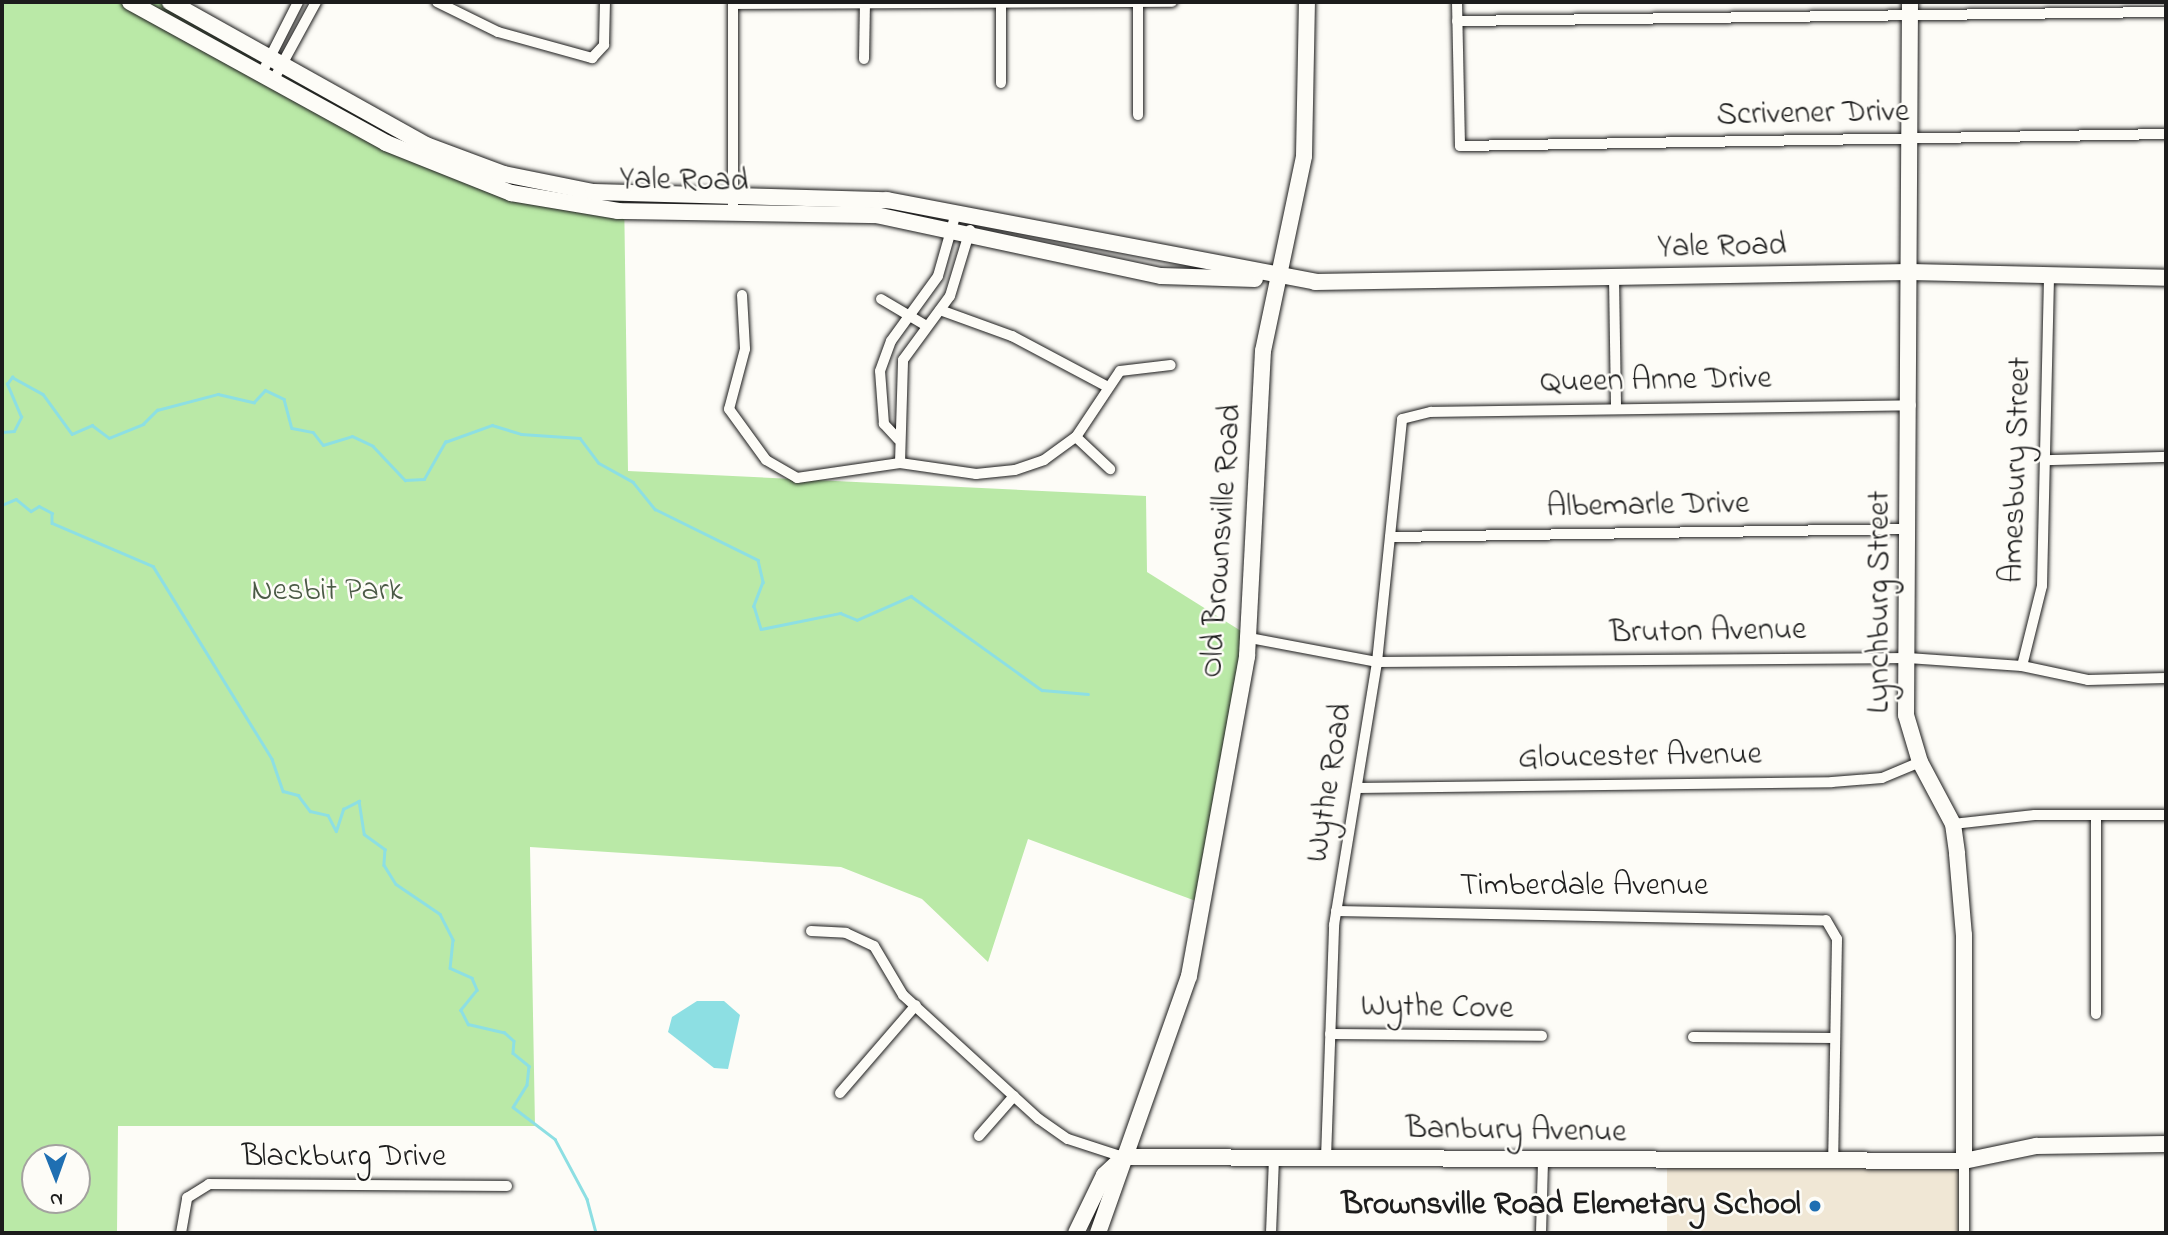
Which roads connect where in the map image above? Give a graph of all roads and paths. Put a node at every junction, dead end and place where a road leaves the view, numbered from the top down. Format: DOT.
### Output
graph roads {
  1 [pos="130,2"];
  2 [pos="170,2"];
  3 [pos="299,2"];
  4 [pos="316,2"];
  5 [pos="438,2"];
  6 [pos="605,2"];
  7 [pos="1172,2"];
  8 [pos="1307,2"];
  9 [pos="1457,2"];
  10 [pos="733,3"];
  11 [pos="864,4"];
  12 [pos="1001,4"];
  13 [pos="1138,5"];
  14 [pos="1910,7"];
  15 [pos="2166,12"];
  16 [pos="1457,21"];
  17 [pos="864,59"];
  18 [pos="272,69"];
  19 [pos="1001,83"];
  20 [pos="1139,115"];
  21 [pos="2166,134"];
  22 [pos="1910,140"];
  23 [pos="732,194"];
  24 [pos="733,211"];
  25 [pos="954,221"];
  26 [pos="972,225"];
  27 [pos="1910,272"];
  28 [pos="2049,275"];
  29 [pos="1279,278"];
  30 [pos="1614,278"];
  31 [pos="2166,278"];
  32 [pos="741,295"];
  33 [pos="881,299"];
  34 [pos="940,310"];
  35 [pos="910,316"];
  36 [pos="925,325"];
  37 [pos="1171,365"];
  38 [pos="1106,386"];
  39 [pos="1911,405"];
  40 [pos="1616,409"];
  41 [pos="1402,419"];
  42 [pos="1076,437"];
  43 [pos="898,439"];
  44 [pos="2166,457"];
  45 [pos="2049,460"];
  46 [pos="900,463"];
  47 [pos="1110,469"];
  48 [pos="1907,529"];
  49 [pos="1391,537"];
  50 [pos="1250,638"];
  51 [pos="1908,658"];
  52 [pos="1377,662"];
  53 [pos="2022,666"];
  54 [pos="2166,678"];
  55 [pos="1920,762"];
  56 [pos="1357,789"];
  57 [pos="2096,815"];
  58 [pos="2166,815"];
  59 [pos="1953,824"];
  60 [pos="1336,911"];
  61 [pos="811,931"];
  62 [pos="916,1005"];
  63 [pos="2096,1014"];
  64 [pos="1331,1034"];
  65 [pos="1542,1036"];
  66 [pos="1693,1037"];
  67 [pos="1835,1038"];
  68 [pos="840,1093"];
  69 [pos="1014,1096"];
  70 [pos="979,1136"];
  71 [pos="2166,1144"];
  72 [pos="1123,1157"];
  73 [pos="1326,1158"];
  74 [pos="1274,1159"];
  75 [pos="1543,1160"];
  76 [pos="1833,1161"];
  77 [pos="1964,1161"];
  78 [pos="507,1186"];
  79 [pos="181,1233"];
  80 [pos="1076,1233"];
  81 [pos="1098,1233"];
  82 [pos="1271,1233"];
  83 [pos="1541,1233"];
  84 [pos="1964,1233"];
  1 -- 18 [label="main road, Yale Road"];
  2 -- 18 [label="main road, Yale Road"];
  3 -- 18 [label="street"];
  4 -- 18 [label="street"];
  5 -- 6 [label="street"];
  7 -- 13 [label="street"];
  8 -- 29 [label="main road, Old Brownsville Road"];
  9 -- 16 [label="street"];
  10 -- 11 [label="street"];
  10 -- 23 [label="street"];
  11 -- 12 [label="street"];
  11 -- 17 [label="street"];
  12 -- 13 [label="street"];
  12 -- 19 [label="street"];
  13 -- 20 [label="street"];
  14 -- 15 [label="street"];
  14 -- 16 [label="street"];
  14 -- 22 [label="main road, Lynchburg Street"];
  16 -- 22 [label="street, Scrivener Drive"];
  18 -- 23 [label="main road, Yale Road"];
  18 -- 24 [label="main road, Yale Road"];
  21 -- 22 [label="street, Scrivener Drive"];
  22 -- 27 [label="main road, Lynchburg Street"];
  23 -- 24 [label="street"];
  23 -- 25 [label="main road, Yale Road"];
  24 -- 25 [label="main road, Yale Road"];
  25 -- 26 [label="main road, Yale Road"];
  25 -- 35 [label="street"];
  26 -- 29 [label="main road, Yale Road"];
  26 -- 34 [label="street"];
  27 -- 28 [label="main road, Yale Road"];
  27 -- 30 [label="main road, Yale Road"];
  27 -- 39 [label="main road, Lynchburg Street"];
  28 -- 31 [label="main road, Yale Road"];
  28 -- 45 [label="street, Amesbury Street"];
  29 -- 30 [label="main road, Yale Road"];
  29 -- 50 [label="main road, Old Brownsville Road"];
  30 -- 40 [label="street"];
  32 -- 46 [label="street"];
  33 -- 35 [label="street"];
  34 -- 36 [label="street"];
  34 -- 38 [label="street"];
  35 -- 36 [label="street"];
  35 -- 43 [label="street"];
  36 -- 43 [label="street"];
  37 -- 38 [label="street"];
  38 -- 42 [label="street"];
  39 -- 40 [label="street, Queen Anne Drive"];
  39 -- 48 [label="main road, Lynchburg Street"];
  40 -- 41 [label="street, Queen Anne Drive"];
  41 -- 49 [label="street, Wythe Road"];
  42 -- 46 [label="street"];
  42 -- 47 [label="street"];
  43 -- 46 [label="street"];
  44 -- 45 [label="street"];
  45 -- 53 [label="street, Amesbury Street"];
  48 -- 49 [label="street, Albemarle Drive"];
  48 -- 51 [label="main road, Lynchburg Street"];
  49 -- 52 [label="street, Wythe Road"];
  50 -- 52 [label="street, Bruton Avenue"];
  50 -- 72 [label="main road, Old Brownsville Road"];
  51 -- 52 [label="street, Bruton Avenue"];
  51 -- 53 [label="street, Bruton Avenue"];
  51 -- 55 [label="main road, Lynchburg Street"];
  52 -- 56 [label="street, Wythe Road"];
  53 -- 54 [label="street, Bruton Avenue"];
  55 -- 56 [label="street, Gloucester Avenue"];
  55 -- 59 [label="main road, Lynchburg Street"];
  56 -- 60 [label="street, Wythe Road"];
  57 -- 58 [label="street"];
  57 -- 59 [label="street"];
  57 -- 63 [label="street"];
  59 -- 77 [label="main road, Lynchburg Street"];
  60 -- 64 [label="street, Wythe Road"];
  60 -- 67 [label="street, Timberdale Avenue"];
  61 -- 62 [label="street, Banbury Avenue"];
  62 -- 68 [label="street"];
  62 -- 69 [label="street, Banbury Avenue"];
  64 -- 65 [label="street, Wythe Cove"];
  64 -- 73 [label="street, Wythe Road"];
  66 -- 67 [label="street"];
  67 -- 76 [label="street"];
  69 -- 70 [label="street"];
  69 -- 72 [label="street, Banbury Avenue"];
  71 -- 77 [label="main road, Banbury Avenue"];
  72 -- 74 [label="main road, Banbury Avenue"];
  72 -- 80 [label="main road"];
  72 -- 81 [label="main road"];
  73 -- 74 [label="main road, Banbury Avenue"];
  73 -- 75 [label="main road, Banbury Avenue"];
  74 -- 82 [label="street"];
  75 -- 76 [label="main road, Banbury Avenue"];
  75 -- 83 [label="street"];
  76 -- 77 [label="main road, Banbury Avenue"];
  77 -- 84 [label="street, Lynchburg Street"];
  78 -- 79 [label="street, Blackburg Drive"];
}
